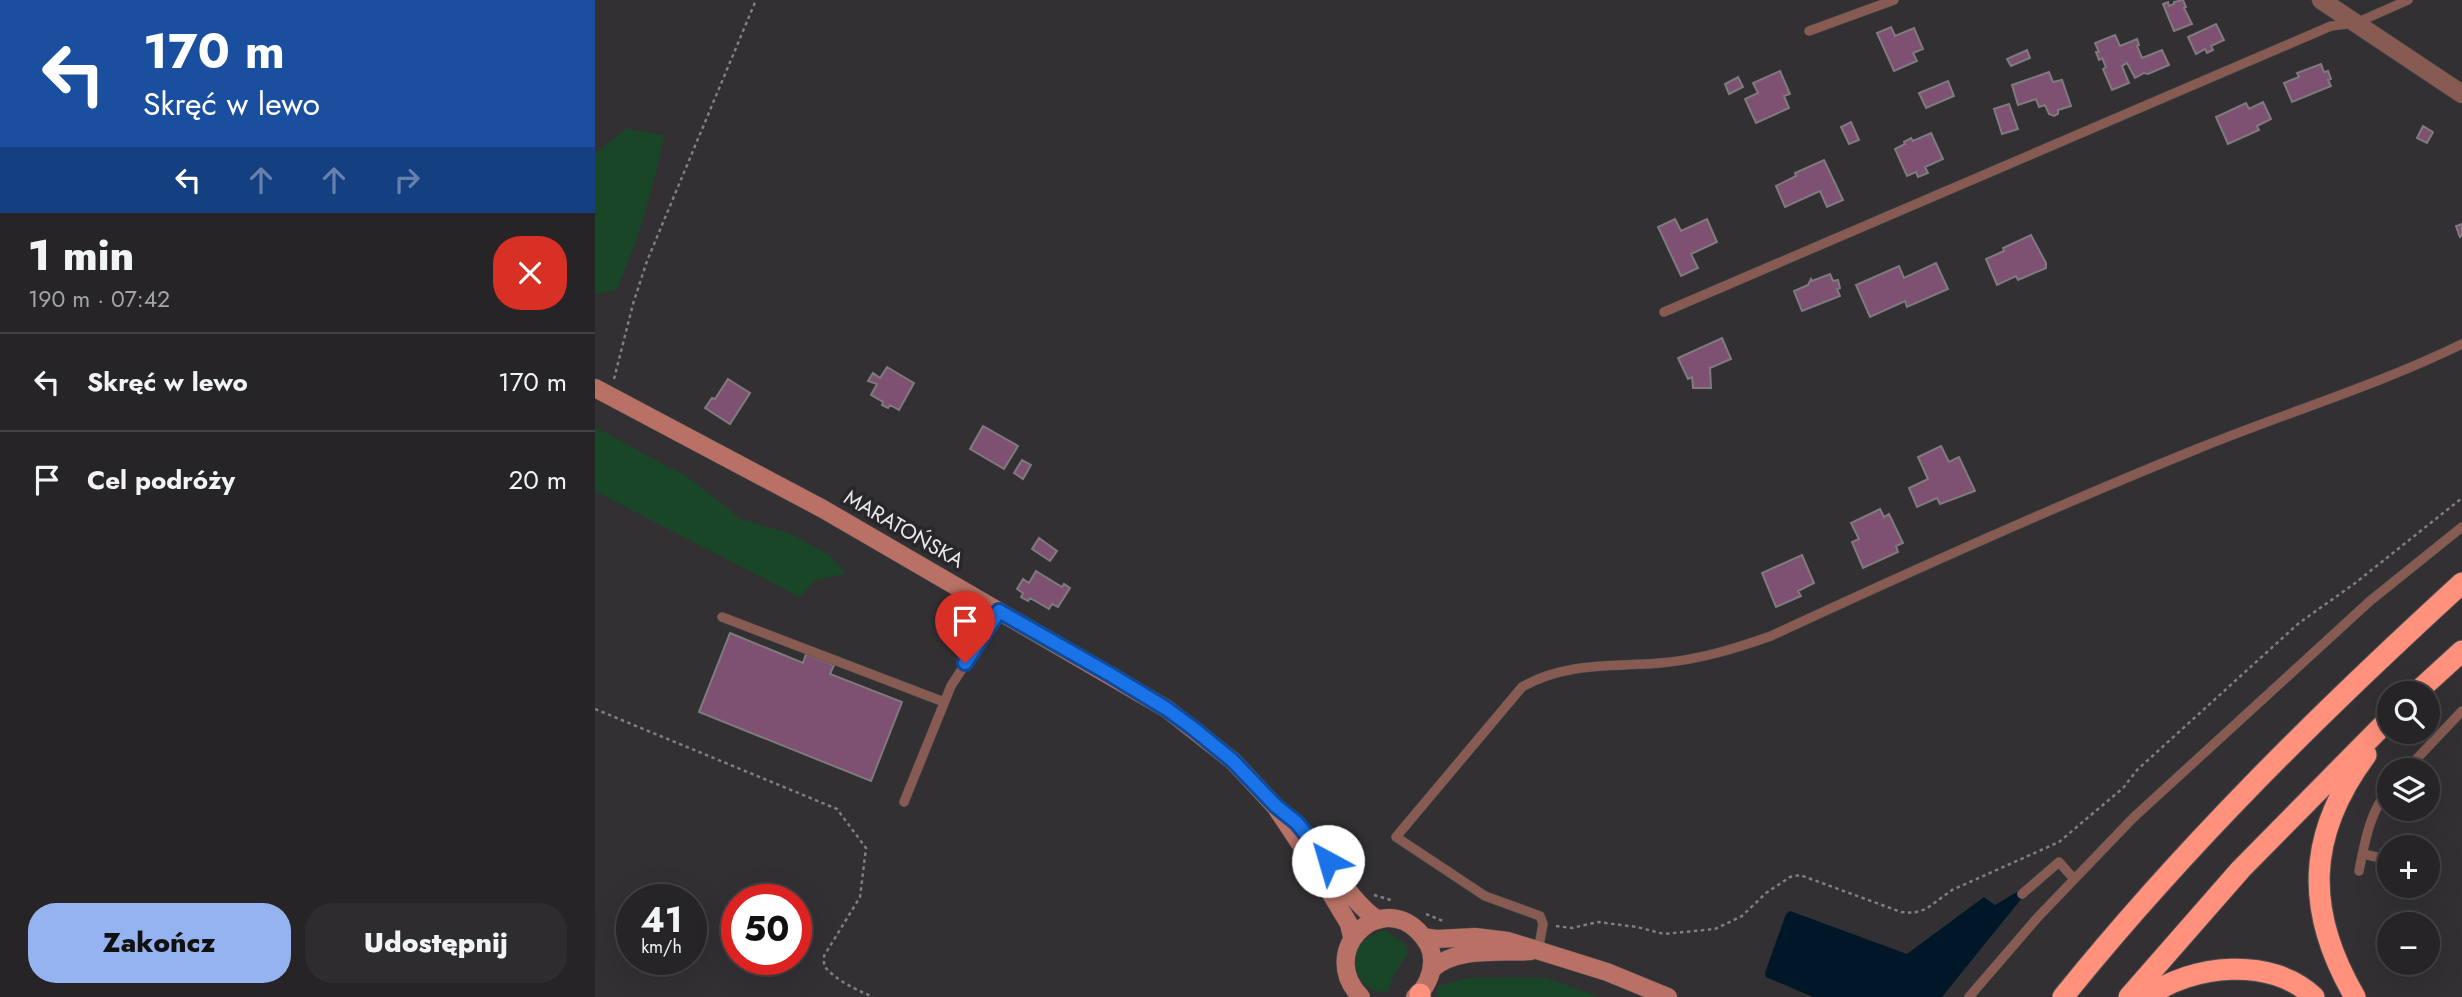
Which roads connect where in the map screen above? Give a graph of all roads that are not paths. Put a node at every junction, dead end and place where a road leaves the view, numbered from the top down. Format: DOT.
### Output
graph roads {
  1 [pos="1894,0"];
  2 [pos="2321,0"];
  3 [pos="2408,0"];
  4 [pos="2356,23"];
  5 [pos="1809,31"];
  6 [pos="2462,94"];
  7 [pos="1664,312"];
  8 [pos="2462,344"];
  9 [pos="601,391"];
  10 [pos="2462,527"];
  11 [pos="2462,583"];
  12 [pos="999,611"];
  13 [pos="722,617"];
  14 [pos="2462,651"];
  15 [pos="2429,681"];
  16 [pos="944,702"];
  17 [pos="2462,711"];
  18 [pos="2377,733"];
  19 [pos="2377,739"];
  20 [pos="2417,758"];
  21 [pos="904,802"];
  22 [pos="1276,806"];
  23 [pos="2377,806"];
  24 [pos="2363,854"];
  25 [pos="2377,857"];
  26 [pos="2359,871"];
  27 [pos="2074,879"];
  28 [pos="2022,894"];
  29 [pos="1377,920"];
  30 [pos="1352,937"];
  31 [pos="1424,937"];
  32 [pos="1538,951"];
  33 [pos="1431,970"];
  34 [pos="1418,996"];
  35 [pos="1361,997"];
  36 [pos="1668,997"];
  37 [pos="1969,997"];
  38 [pos="2063,997"];
  39 [pos="2129,997"];
  40 [pos="2147,997"];
  41 [pos="2314,997"];
  42 [pos="2355,997"];
  1 -- 5 [label="lane"];
  2 -- 4 [label="street"];
  3 -- 4 [label="lane"];
  4 -- 6 [label="street"];
  4 -- 7 [label="lane"];
  8 -- 32 [label="lane"];
  9 -- 12 [label="main road, MARATOŃSKA"];
  10 -- 27 [label="lane"];
  11 -- 38 [label="highway"];
  12 -- 16 [label="lane"];
  12 -- 22 [label="main road, MARATOŃSKA"];
  13 -- 16 [label="lane"];
  14 -- 15 [label="highway"];
  16 -- 21 [label="lane"];
  17 -- 20 [label="lane"];
  18 -- 39 [label="highway"];
  19 -- 42 [label="highway"];
  22 -- 29 [label="main road, MARATOŃSKA"];
  22 -- 30 [label="main road, MARATOŃSKA"];
  23 -- 24 [label="lane"];
  24 -- 25 [label="lane"];
  24 -- 26 [label="lane"];
  27 -- 28 [label="lane"];
  27 -- 37 [label="lane"];
  29 -- 30 [label="main road"];
  29 -- 31 [label="main road"];
  30 -- 35 [label="main road"];
  31 -- 32 [label="main road"];
  31 -- 33 [label="main road"];
  32 -- 33 [label="main road"];
  32 -- 36 [label="main road"];
  33 -- 34 [label="main road"];
  40 -- 41 [label="highway"];
}
